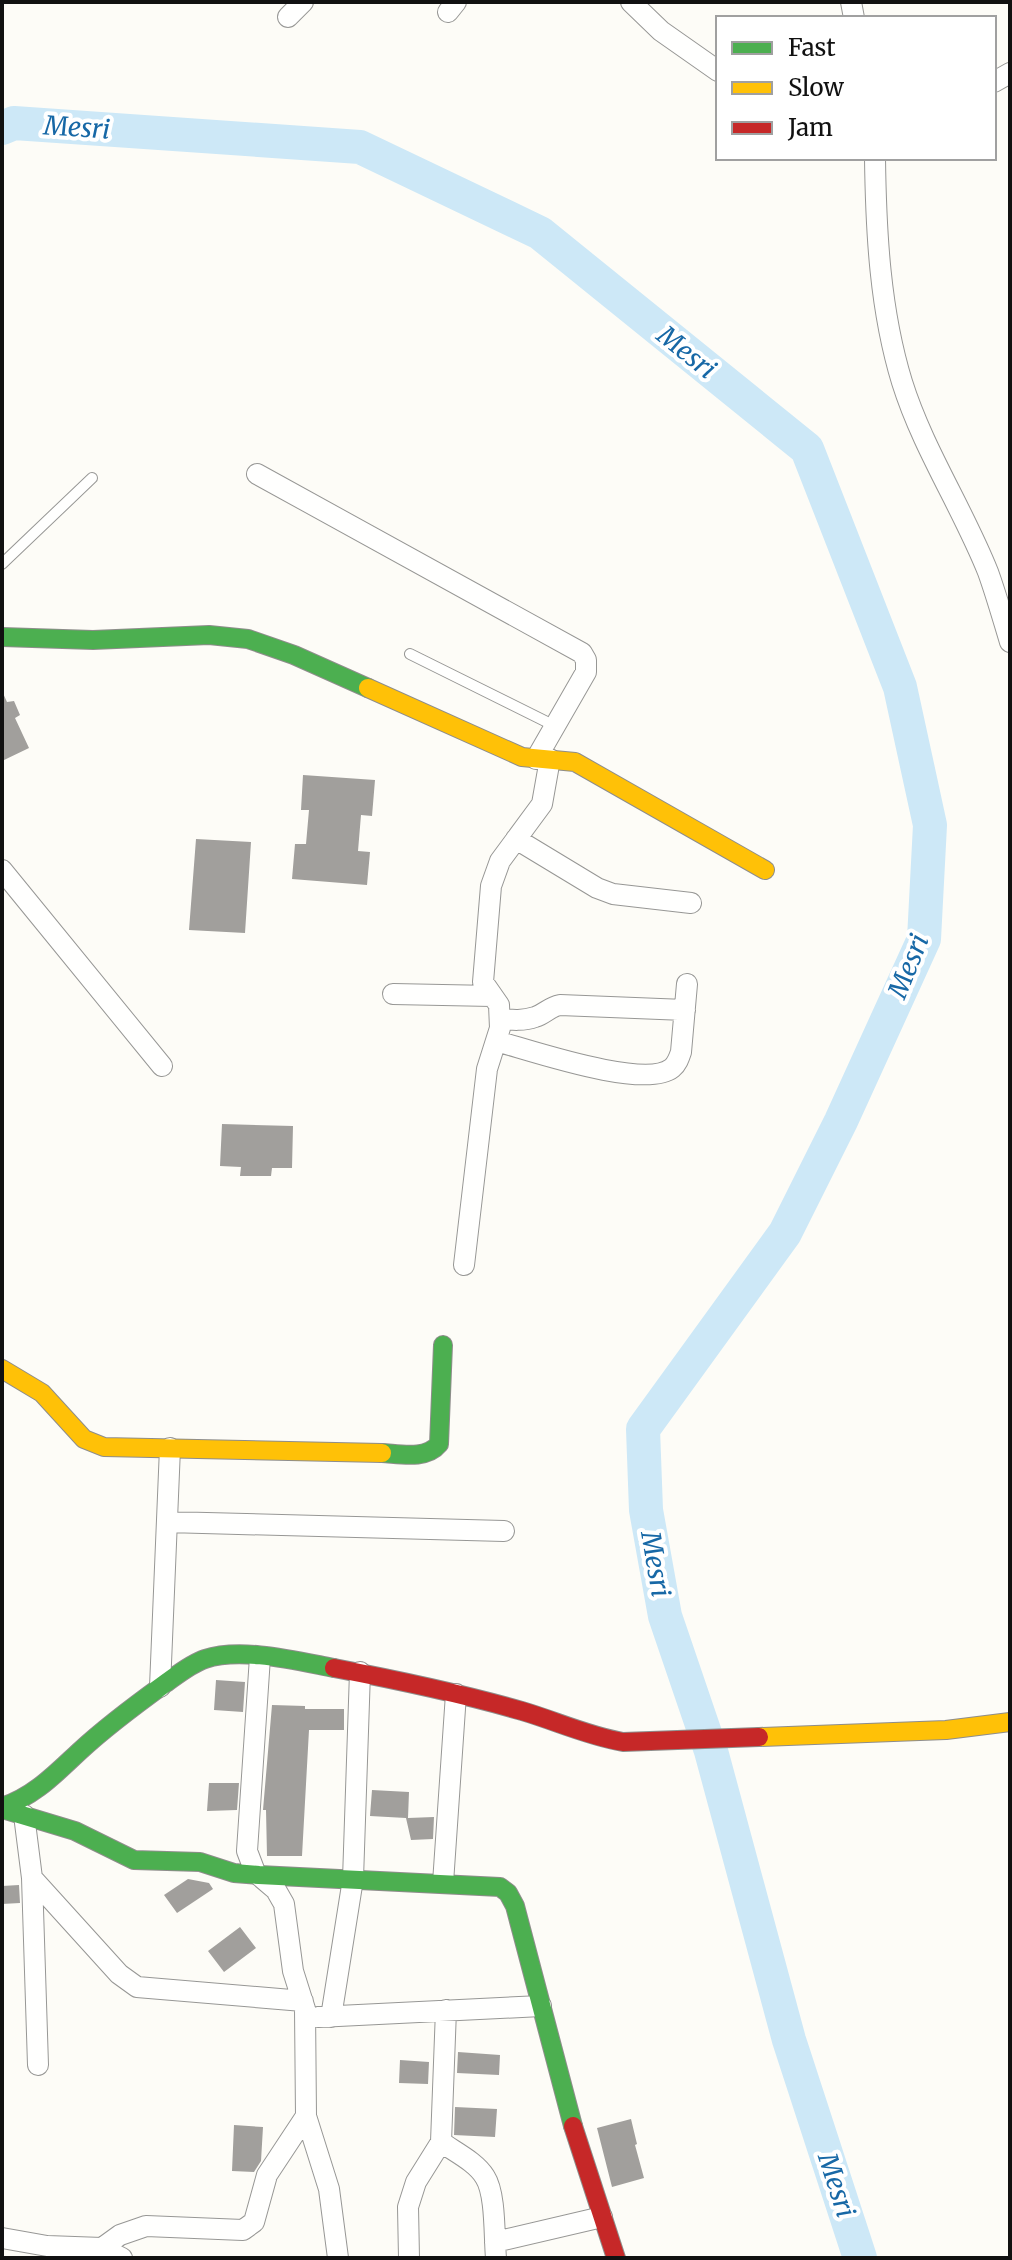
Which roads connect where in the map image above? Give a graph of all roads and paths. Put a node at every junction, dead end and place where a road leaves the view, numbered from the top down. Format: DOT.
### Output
graph roads {
  1 [pos="303,2"];
  2 [pos="631,2"];
  3 [pos="288,17"];
  4 [pos="716,70"];
  5 [pos="875,160"];
  6 [pos="257,474"];
  7 [pos="92,478"];
  8 [pos="2,564"];
  9 [pos="2,637"];
  10 [pos="1010,642"];
  11 [pos="410,654"];
  12 [pos="555,726"];
  13 [pos="543,759"];
  14 [pos="516,839"];
  15 [pos="2,870"];
  16 [pos="765,870"];
  17 [pos="691,903"];
  18 [pos="687,984"];
  19 [pos="393,994"];
  20 [pos="492,996"];
  21 [pos="685,1010"];
  22 [pos="500,1019"];
  23 [pos="496,1041"];
  24 [pos="162,1066"];
  25 [pos="464,1265"];
  26 [pos="443,1345"];
  27 [pos="2,1369"];
  28 [pos="170,1448"];
  29 [pos="167,1522"];
  30 [pos="504,1531"];
  31 [pos="260,1657"];
  32 [pos="360,1672"];
  33 [pos="160,1687"];
  34 [pos="456,1694"];
  35 [pos="1010,1722"];
  36 [pos="2,1808"];
  37 [pos="24,1815"];
  38 [pos="259,1875"];
  39 [pos="32,1878"];
  40 [pos="353,1879"];
  41 [pos="443,1883"];
  42 [pos="541,2006"];
  43 [pos="305,2009"];
  44 [pos="446,2010"];
  45 [pos="331,2017"];
  46 [pos="38,2065"];
  47 [pos="306,2116"];
  48 [pos="441,2142"];
  49 [pos="602,2217"];
  50 [pos="2,2238"];
  51 [pos="102,2248"];
  52 [pos="495,2250"];
  53 [pos="122,2258"];
  54 [pos="338,2258"];
  55 [pos="409,2258"];
  56 [pos="616,2258"];
  1 -- 3 [label="street"];
  2 -- 4 [label="street"];
  5 -- 10 [label="street"];
  6 -- 12 [label="street"];
  7 -- 8 [label="lane"];
  9 -- 13 [label="street"];
  11 -- 12 [label="lane"];
  12 -- 13 [label="street"];
  13 -- 14 [label="street"];
  13 -- 16 [label="street"];
  14 -- 17 [label="street"];
  14 -- 20 [label="street"];
  15 -- 24 [label="street"];
  18 -- 21 [label="street"];
  19 -- 20 [label="street"];
  20 -- 22 [label="street"];
  21 -- 22 [label="street"];
  21 -- 23 [label="street"];
  22 -- 23 [label="street"];
  23 -- 25 [label="street"];
  26 -- 28 [label="street"];
  27 -- 28 [label="street"];
  28 -- 29 [label="street"];
  29 -- 30 [label="street"];
  29 -- 33 [label="street"];
  31 -- 32 [label="street"];
  31 -- 33 [label="street"];
  31 -- 38 [label="street"];
  32 -- 34 [label="street"];
  32 -- 40 [label="street"];
  33 -- 36 [label="street"];
  34 -- 35 [label="street"];
  34 -- 41 [label="street"];
  36 -- 37 [label="street"];
  37 -- 38 [label="street"];
  37 -- 39 [label="street"];
  38 -- 40 [label="street"];
  38 -- 43 [label="street"];
  39 -- 43 [label="street"];
  39 -- 46 [label="street"];
  40 -- 41 [label="street"];
  40 -- 45 [label="street"];
  41 -- 42 [label="street"];
  42 -- 44 [label="street"];
  42 -- 49 [label="street"];
  43 -- 45 [label="street"];
  43 -- 47 [label="street"];
  44 -- 45 [label="street"];
  44 -- 48 [label="street"];
  47 -- 51 [label="street"];
  47 -- 54 [label="street"];
  48 -- 52 [label="street"];
  48 -- 55 [label="street"];
  49 -- 52 [label="street"];
  49 -- 56 [label="street"];
  50 -- 51 [label="street"];
  51 -- 53 [label="street"];
}
